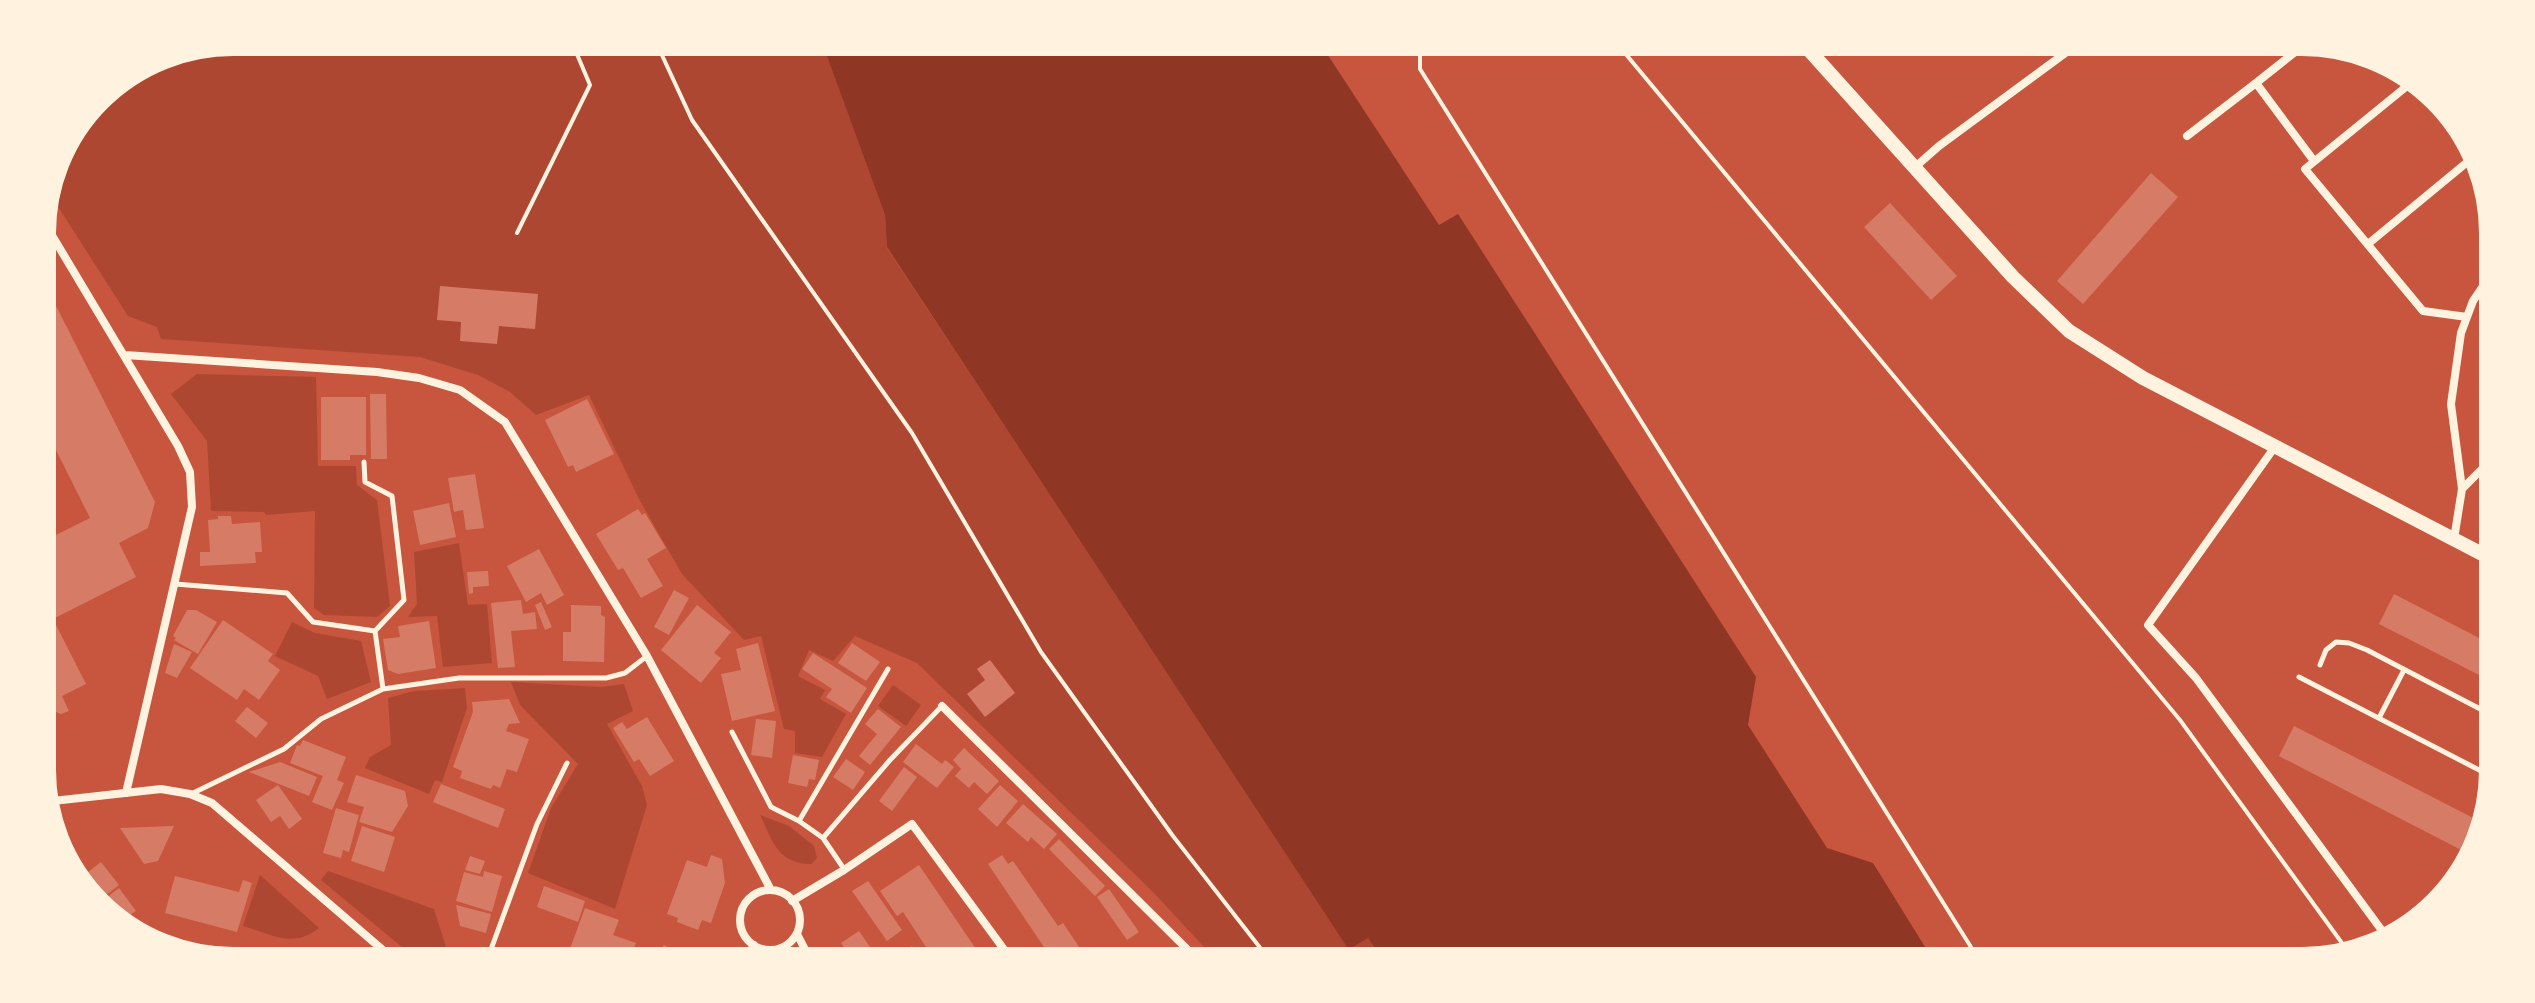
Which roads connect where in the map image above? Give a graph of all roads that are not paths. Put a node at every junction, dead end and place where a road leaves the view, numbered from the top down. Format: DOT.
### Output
graph roads {
  1 [pos="1812,54"];
  2 [pos="2064,54"];
  3 [pos="2293,54"];
  4 [pos="2256,83"];
  5 [pos="2405,87"];
  6 [pos="2187,136"];
  7 [pos="2314,161"];
  8 [pos="2467,163"];
  9 [pos="1914,168"];
  10 [pos="54,238"];
  11 [pos="2368,244"];
  12 [pos="2481,289"];
  13 [pos="2467,317"];
  14 [pos="125,355"];
  15 [pos="2274,448"];
  16 [pos="364,462"];
  17 [pos="2481,470"];
  18 [pos="2462,489"];
  19 [pos="2454,539"];
  20 [pos="2481,553"];
  21 [pos="175,584"];
  22 [pos="375,631"];
  23 [pos="647,656"];
  24 [pos="2320,665"];
  25 [pos="888,669"];
  26 [pos="2405,669"];
  27 [pos="2299,677"];
  28 [pos="383,689"];
  29 [pos="942,706"];
  30 [pos="2481,709"];
  31 [pos="2379,718"];
  32 [pos="732,732"];
  33 [pos="567,763"];
  34 [pos="2481,771"];
  35 [pos="126,793"];
  36 [pos="190,794"];
  37 [pos="56,801"];
  38 [pos="799,821"];
  39 [pos="823,838"];
  40 [pos="844,870"];
  41 [pos="771,890"];
  42 [pos="792,901"];
  43 [pos="2382,930"];
  44 [pos="797,934"];
  45 [pos="754,945"];
  46 [pos="382,949"];
  47 [pos="491,949"];
  48 [pos="752,949"];
  49 [pos="805,949"];
  50 [pos="1004,949"];
  51 [pos="1185,949"];
  1 -- 9 [label="street"];
  2 -- 9 [label="street"];
  3 -- 4 [label="street"];
  4 -- 6 [label="street"];
  4 -- 7 [label="street"];
  5 -- 7 [label="street"];
  7 -- 11 [label="street"];
  8 -- 11 [label="street"];
  9 -- 15 [label="street"];
  10 -- 14 [label="street"];
  11 -- 13 [label="street"];
  12 -- 13 [label="street"];
  13 -- 18 [label="street"];
  14 -- 21 [label="street"];
  14 -- 23 [label="street"];
  15 -- 19 [label="street"];
  15 -- 43 [label="street"];
  16 -- 22 [label="lane"];
  17 -- 18 [label="street"];
  18 -- 19 [label="street"];
  19 -- 20 [label="street"];
  21 -- 22 [label="lane"];
  21 -- 35 [label="street"];
  22 -- 28 [label="lane"];
  23 -- 28 [label="lane"];
  23 -- 41 [label="street"];
  24 -- 26 [label="lane"];
  25 -- 38 [label="lane"];
  26 -- 30 [label="lane"];
  26 -- 31 [label="lane"];
  27 -- 31 [label="lane"];
  28 -- 36 [label="lane"];
  29 -- 39 [label="lane"];
  29 -- 51 [label="street"];
  31 -- 34 [label="lane"];
  32 -- 38 [label="lane"];
  33 -- 47 [label="lane"];
  35 -- 36 [label="street"];
  35 -- 37 [label="street"];
  36 -- 46 [label="street"];
  38 -- 39 [label="lane"];
  39 -- 40 [label="lane"];
  40 -- 42 [label="street"];
  40 -- 50 [label="street"];
  41 -- 42 [label="street"];
  41 -- 45 [label="street"];
  42 -- 44 [label="street"];
  44 -- 45 [label="street"];
  44 -- 49 [label="street"];
  45 -- 48 [label="street"];
}
